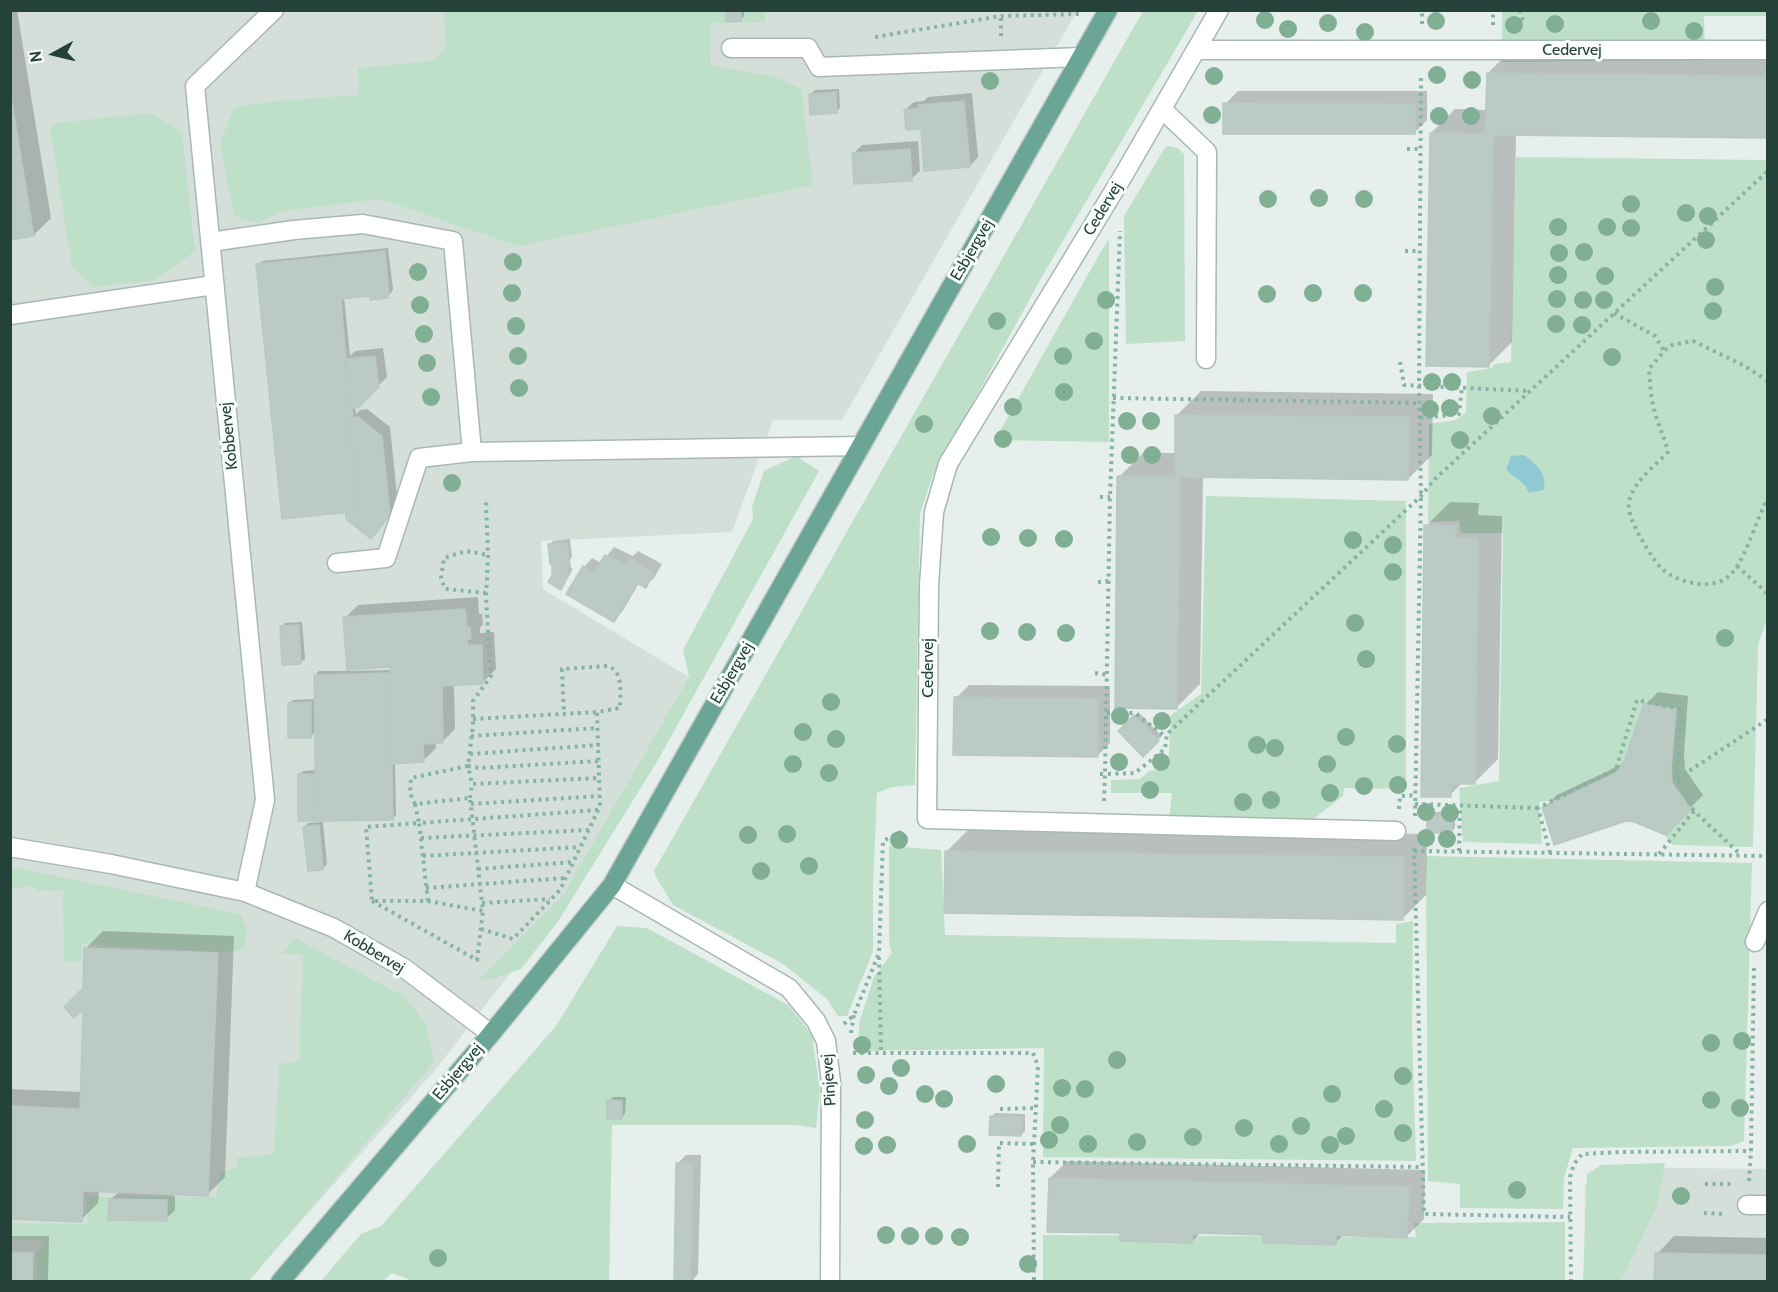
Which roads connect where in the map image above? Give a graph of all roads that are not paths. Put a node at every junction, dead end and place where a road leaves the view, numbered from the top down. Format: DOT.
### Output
graph roads {
  1 [pos="274,10"];
  2 [pos="1220,10"];
  3 [pos="1107,12"];
  4 [pos="731,48"];
  5 [pos="1197,50"];
  6 [pos="1767,50"];
  7 [pos="1081,57"];
  8 [pos="1162,109"];
  9 [pos="210,242"];
  10 [pos="214,285"];
  11 [pos="10,315"];
  12 [pos="1206,359"];
  13 [pos="861,446"];
  14 [pos="472,452"];
  15 [pos="337,563"];
  16 [pos="1396,831"];
  17 [pos="10,847"];
  18 [pos="612,885"];
  19 [pos="245,892"];
  20 [pos="1767,911"];
  21 [pos="1755,942"];
  22 [pos="491,1034"];
  23 [pos="1747,1205"];
  24 [pos="1767,1205"];
  25 [pos="280,1281"];
  26 [pos="830,1281"];
  1 -- 9 [label="street, Kobbervej"];
  2 -- 5 [label="street, Cedervej"];
  3 -- 7 [label="main road, Esbjergvej"];
  4 -- 7 [label="street"];
  5 -- 6 [label="street, Cedervej"];
  5 -- 8 [label="street, Cedervej"];
  7 -- 13 [label="main road, Esbjergvej"];
  8 -- 12 [label="street"];
  8 -- 16 [label="street, Cedervej"];
  9 -- 10 [label="street, Kobbervej"];
  9 -- 14 [label="street"];
  10 -- 11 [label="street"];
  10 -- 19 [label="street, Kobbervej"];
  13 -- 14 [label="street"];
  13 -- 18 [label="main road, Esbjergvej"];
  14 -- 15 [label="street"];
  17 -- 19 [label="street, Kobbervej"];
  18 -- 22 [label="main road, Esbjergvej"];
  18 -- 26 [label="street, Pinjevej"];
  19 -- 22 [label="street, Kobbervej"];
  20 -- 21 [label="street"];
  22 -- 25 [label="main road, Esbjergvej"];
  23 -- 24 [label="street"];
}
